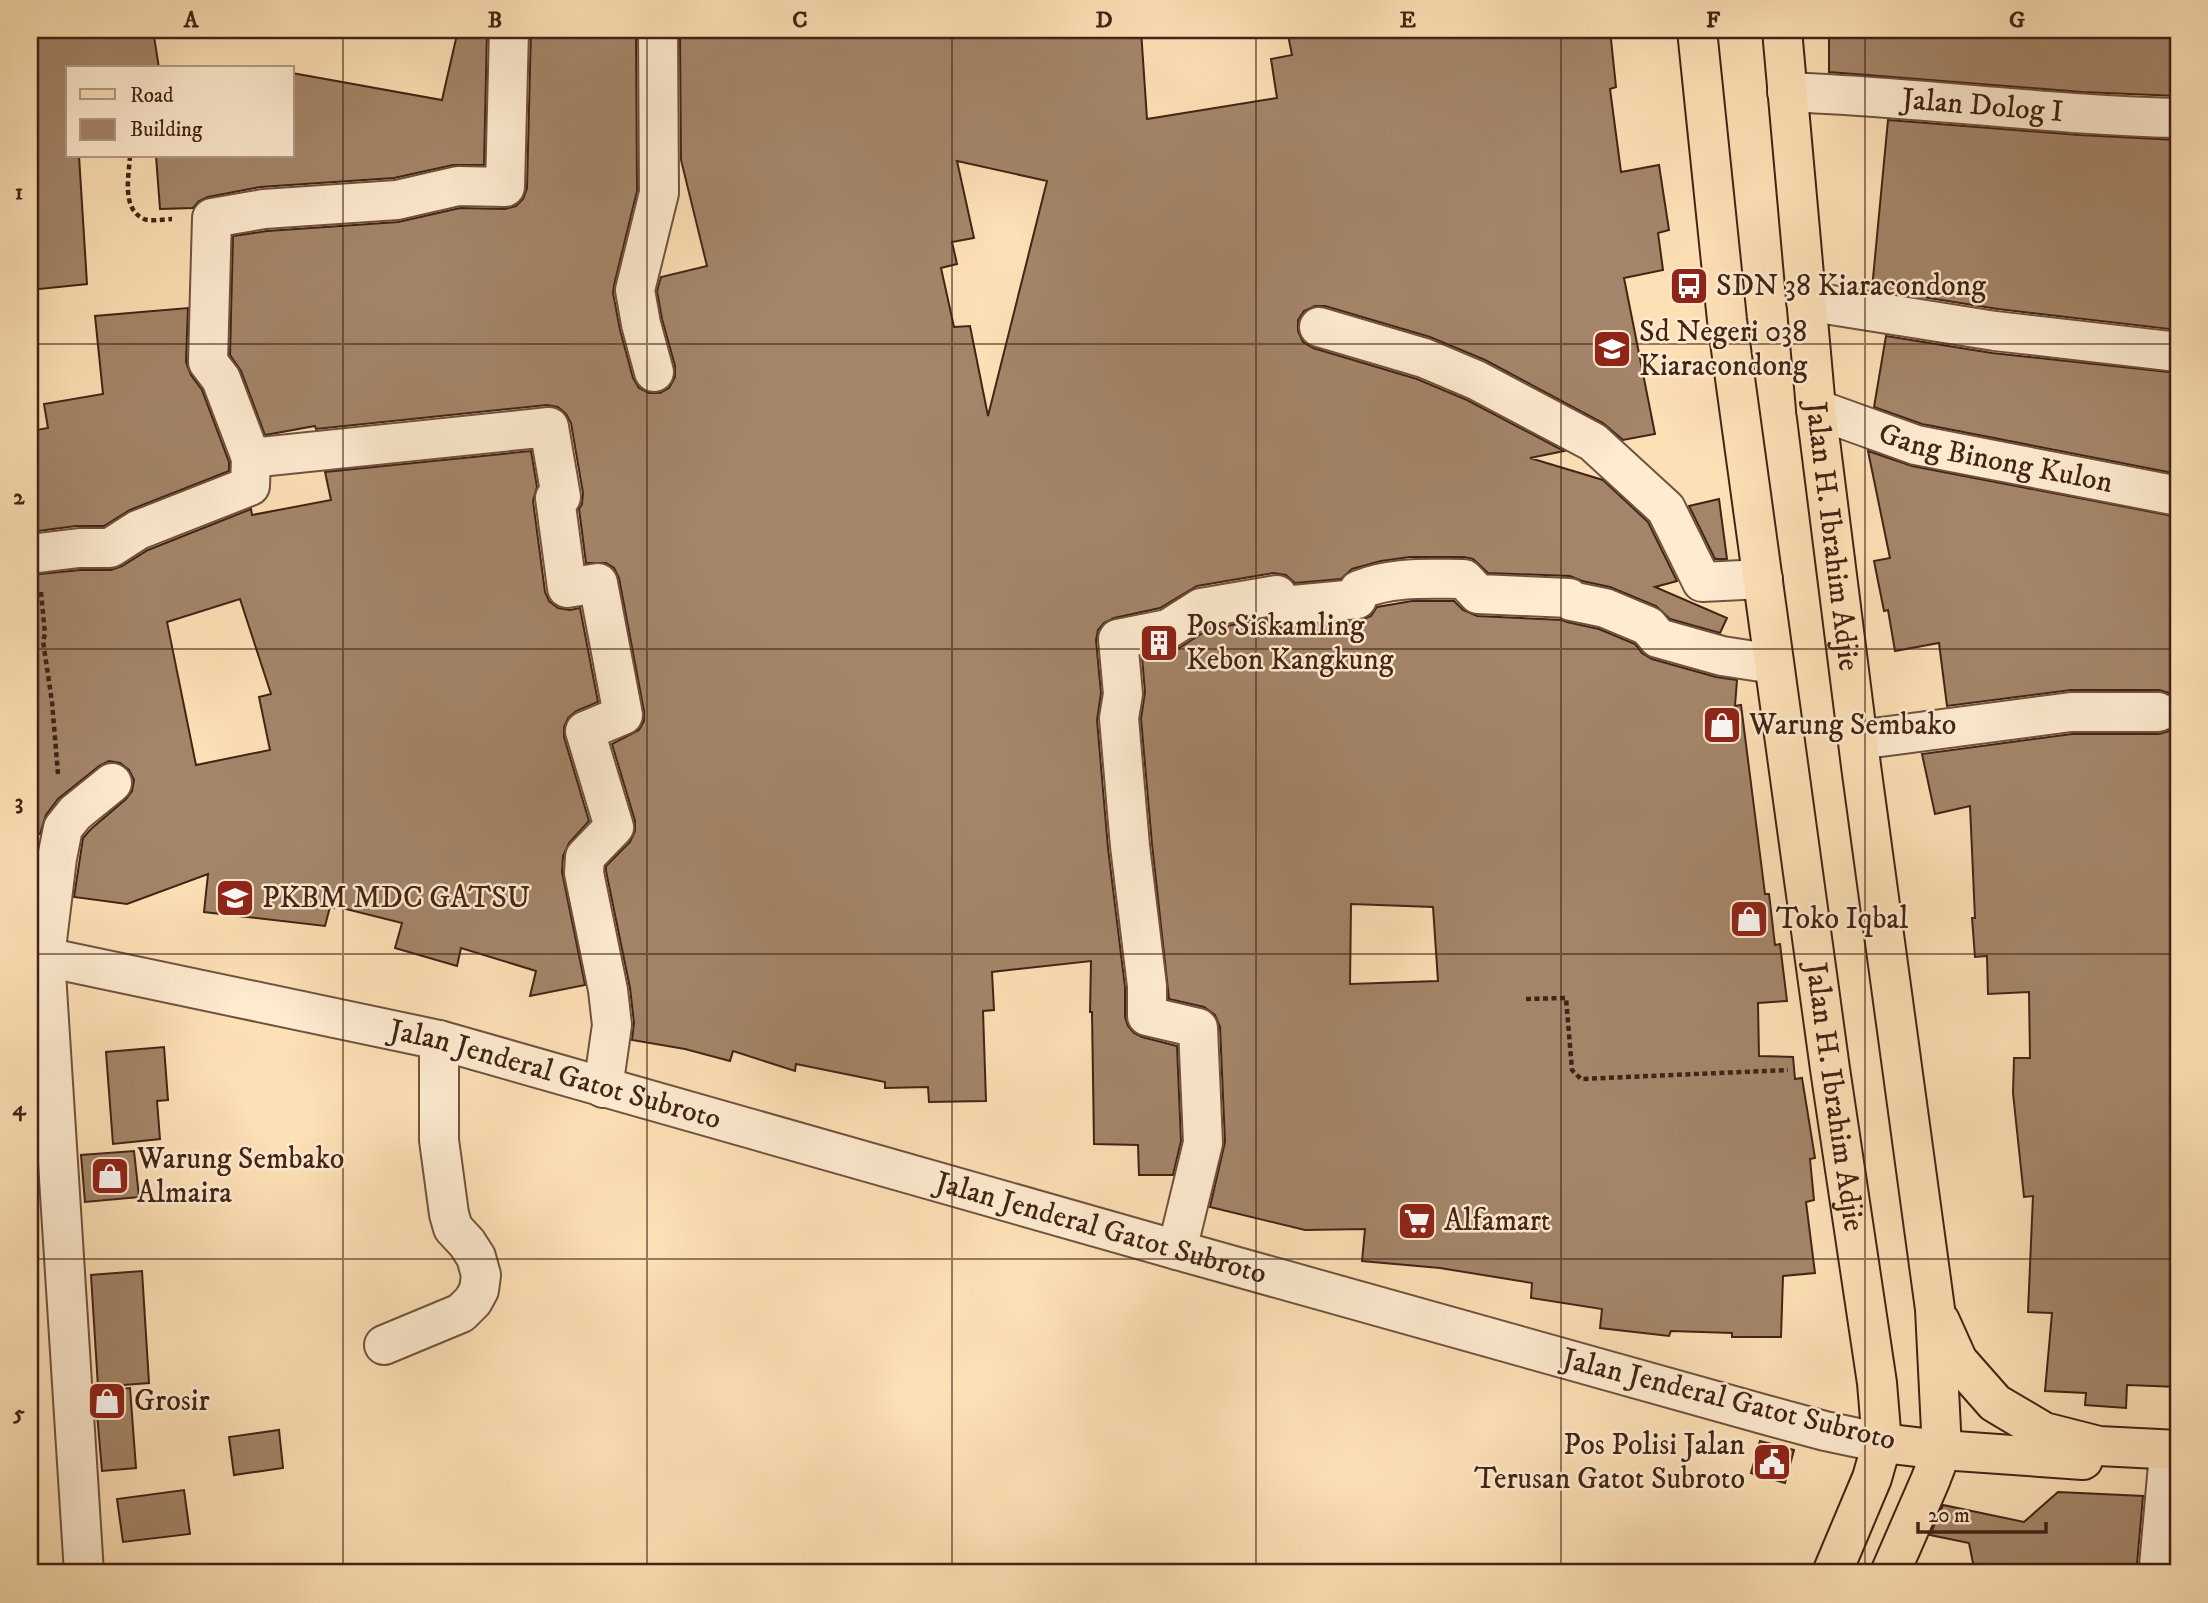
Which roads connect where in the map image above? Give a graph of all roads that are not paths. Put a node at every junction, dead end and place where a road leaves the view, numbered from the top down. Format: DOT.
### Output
graph roads {
  1 [pos="509,30"];
  2 [pos="658,30"];
  3 [pos="1697,30"];
  4 [pos="1782,30"];
  5 [pos="1787,92"];
  6 [pos="2178,118"];
  7 [pos="1806,301"];
  8 [pos="1319,327"];
  9 [pos="2178,352"];
  10 [pos="654,372"];
  11 [pos="1816,409"];
  12 [pos="251,458"];
  13 [pos="2178,496"];
  14 [pos="33,554"];
  15 [pos="1763,579"];
  16 [pos="1774,664"];
  17 [pos="2158,712"];
  18 [pos="1858,740"];
  19 [pos="112,783"];
  20 [pos="35,958"];
  21 [pos="439,1040"];
  22 [pos="603,1088"];
  23 [pos="1177,1250"];
  24 [pos="1935,1309"];
  25 [pos="384,1345"];
  26 [pos="1882,1443"];
  27 [pos="1941,1450"];
  28 [pos="2175,1460"];
  29 [pos="84,1573"];
  30 [pos="1832,1573"];
  31 [pos="1890,1573"];
  32 [pos="2165,1573"];
  1 -- 12 [label="street"];
  2 -- 10 [label="street"];
  3 -- 15 [label="main road, Jalan H. Ibrahim Adjie"];
  4 -- 5 [label="main road, Jalan H. Ibrahim Adjie"];
  5 -- 6 [label="street, Jalan Dolog I"];
  5 -- 7 [label="main road, Jalan H. Ibrahim Adjie"];
  7 -- 9 [label="street"];
  7 -- 11 [label="main road, Jalan H. Ibrahim Adjie"];
  8 -- 15 [label="street"];
  11 -- 13 [label="street, Gang Binong Kulon"];
  11 -- 18 [label="main road, Jalan H. Ibrahim Adjie"];
  12 -- 14 [label="street"];
  12 -- 22 [label="street"];
  15 -- 16 [label="main road, Jalan H. Ibrahim Adjie"];
  16 -- 23 [label="street"];
  16 -- 26 [label="main road, Jalan H. Ibrahim Adjie"];
  17 -- 18 [label="street"];
  18 -- 24 [label="main road, Jalan H. Ibrahim Adjie"];
  19 -- 20 [label="street"];
  20 -- 21 [label="street, Jalan Jenderal Gatot Subroto"];
  20 -- 29 [label="street"];
  21 -- 22 [label="street, Jalan Jenderal Gatot Subroto"];
  21 -- 25 [label="street"];
  22 -- 23 [label="street, Jalan Jenderal Gatot Subroto"];
  23 -- 26 [label="street, Jalan Jenderal Gatot Subroto"];
  24 -- 27 [label="main road, Jalan H. Ibrahim Adjie"];
  24 -- 28 [label="main road"];
  26 -- 27 [label="main road, Jalan Jenderal Gatot Subroto"];
  26 -- 30 [label="main road, Jalan H. Ibrahim Adjie"];
  27 -- 28 [label="main road, Jalan Jenderal Gatot Subroto"];
  27 -- 31 [label="main road, Jalan H. Ibrahim Adjie"];
  28 -- 32 [label="street"];
}
